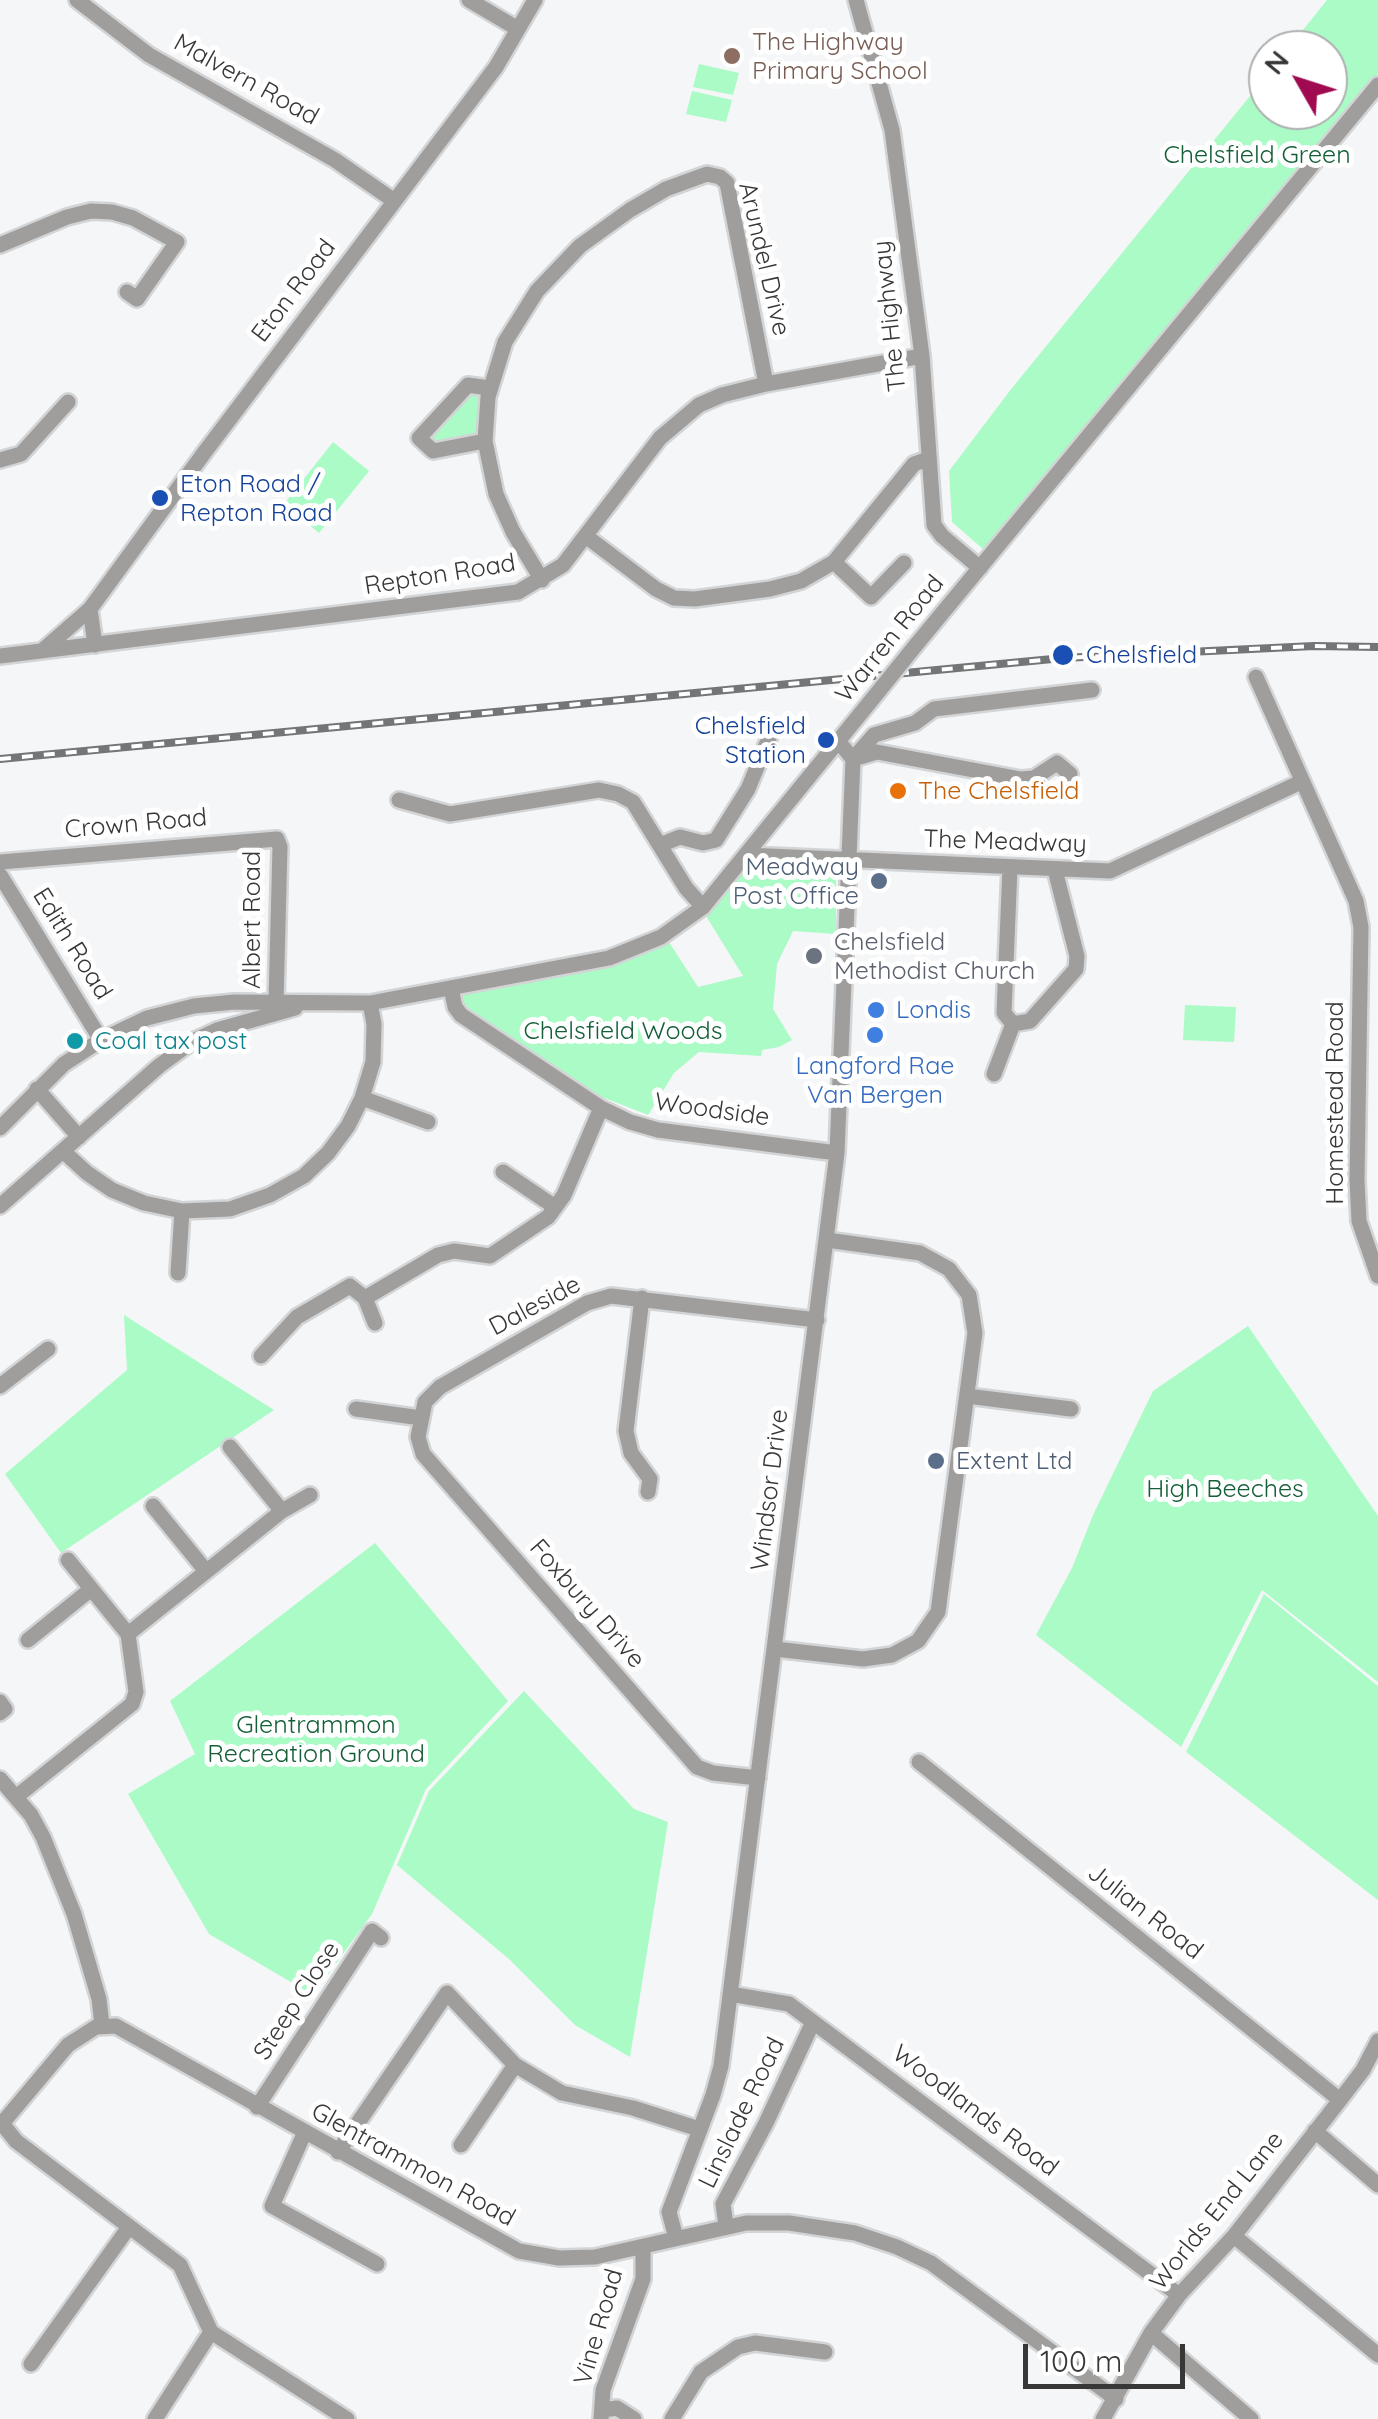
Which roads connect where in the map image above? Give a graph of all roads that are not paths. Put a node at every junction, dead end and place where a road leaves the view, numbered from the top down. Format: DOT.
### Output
graph roads {
  1 [pos="77,0"];
  2 [pos="469,0"];
  3 [pos="535,0"];
  4 [pos="856,0"];
  5 [pos="518,30"];
  6 [pos="868,42"];
  7 [pos="850,46"];
  8 [pos="1378,85"];
  9 [pos="394,200"];
  10 [pos="0,246"];
  11 [pos="127,292"];
  12 [pos="922,356"];
  13 [pos="766,384"];
  14 [pos="489,388"];
  15 [pos="68,402"];
  16 [pos="485,441"];
  17 [pos="928,459"];
  18 [pos="0,460"];
  19 [pos="587,537"];
  20 [pos="834,562"];
  21 [pos="904,563"];
  22 [pos="980,568"];
  23 [pos="542,580"];
  24 [pos="90,609"];
  25 [pos="95,645"];
  26 [pos="42,651"];
  27 [pos="0,656"];
  28 [pos="1256,677"];
  29 [pos="1092,690"];
  30 [pos="771,733"];
  31 [pos="838,742"];
  32 [pos="853,759"];
  33 [pos="1070,774"];
  34 [pos="1301,782"];
  35 [pos="399,800"];
  36 [pos="277,838"];
  37 [pos="660,845"];
  38 [pos="747,855"];
  39 [pos="847,860"];
  40 [pos="0,862"];
  41 [pos="1010,868"];
  42 [pos="1054,870"];
  43 [pos="0,875"];
  44 [pos="703,907"];
  45 [pos="1370,927"];
  46 [pos="450,988"];
  47 [pos="276,1002"];
  48 [pos="370,1003"];
  49 [pos="309,1004"];
  50 [pos="1014,1024"];
  51 [pos="101,1040"];
  52 [pos="994,1074"];
  53 [pos="38,1089"];
  54 [pos="362,1098"];
  55 [pos="600,1108"];
  56 [pos="428,1122"];
  57 [pos="1,1125"];
  58 [pos="80,1137"];
  59 [pos="64,1152"];
  60 [pos="836,1153"];
  61 [pos="503,1172"];
  62 [pos="0,1206"];
  63 [pos="555,1207"];
  64 [pos="182,1211"];
  65 [pos="827,1240"];
  66 [pos="178,1274"];
  67 [pos="1378,1276"];
  68 [pos="365,1298"];
  69 [pos="642,1298"];
  70 [pos="817,1320"];
  71 [pos="376,1323"];
  72 [pos="48,1349"];
  73 [pos="268,1354"];
  74 [pos="0,1386"];
  75 [pos="967,1396"];
  76 [pos="356,1409"];
  77 [pos="1070,1410"];
  78 [pos="421,1418"];
  79 [pos="230,1447"];
  80 [pos="648,1492"];
  81 [pos="310,1494"];
  82 [pos="153,1506"];
  83 [pos="282,1511"];
  84 [pos="68,1560"];
  85 [pos="206,1570"];
  86 [pos="90,1590"];
  87 [pos="128,1634"];
  88 [pos="28,1640"];
  89 [pos="776,1649"];
  90 [pos="0,1702"];
  91 [pos="0,1713"];
  92 [pos="919,1762"];
  93 [pos="0,1778"];
  94 [pos="758,1778"];
  95 [pos="16,1797"];
  96 [pos="381,1938"];
  97 [pos="730,1994"];
  98 [pos="813,2022"];
  99 [pos="102,2025"];
  100 [pos="1378,2041"];
  101 [pos="514,2066"];
  102 [pos="1340,2100"];
  103 [pos="257,2107"];
  104 [pos="1,2123"];
  105 [pos="699,2130"];
  106 [pos="1314,2132"];
  107 [pos="304,2134"];
  108 [pos="461,2145"];
  109 [pos="338,2152"];
  110 [pos="1378,2185"];
  111 [pos="726,2226"];
  112 [pos="129,2227"];
  113 [pos="1234,2236"];
  114 [pos="676,2238"];
  115 [pos="643,2249"];
  116 [pos="376,2264"];
  117 [pos="1179,2295"];
  118 [pos="211,2332"];
  119 [pos="1151,2334"];
  120 [pos="825,2352"];
  121 [pos="1378,2355"];
  122 [pos="39,2361"];
  123 [pos="1116,2399"];
  124 [pos="602,2414"];
  125 [pos="155,2419"];
  126 [pos="347,2419"];
  127 [pos="634,2419"];
  128 [pos="672,2419"];
  129 [pos="1102,2419"];
  130 [pos="1251,2419"];
  1 -- 9 [label="street, Malvern Road"];
  2 -- 5 [label="street"];
  3 -- 5 [label="street, Eton Road"];
  4 -- 6 [label="street, The Highway"];
  5 -- 9 [label="street, Eton Road"];
  6 -- 7 [label="street"];
  6 -- 12 [label="street, The Highway"];
  8 -- 22 [label="street, Warren Road"];
  9 -- 24 [label="street, Eton Road"];
  10 -- 11 [label="street"];
  12 -- 13 [label="street, Repton Road"];
  12 -- 17 [label="street, The Highway"];
  13 -- 14 [label="street, Arundel Drive"];
  13 -- 19 [label="street, Repton Road"];
  14 -- 16 [label="street, Arundel Drive"];
  14 -- 16 [label="street"];
  15 -- 18 [label="street"];
  16 -- 23 [label="street, Arundel Drive"];
  17 -- 20 [label="street"];
  17 -- 22 [label="street, The Highway"];
  19 -- 20 [label="street"];
  19 -- 23 [label="street, Repton Road"];
  20 -- 21 [label="street"];
  22 -- 31 [label="street, Warren Road, bridge"];
  23 -- 25 [label="street, Repton Road"];
  24 -- 25 [label="street"];
  24 -- 26 [label="street, Eton Road"];
  25 -- 26 [label="street, Repton Road"];
  26 -- 27 [label="street, Repton Road"];
  28 -- 34 [label="street, Homestead Road"];
  29 -- 32 [label="street"];
  30 -- 37 [label="street"];
  31 -- 32 [label="street"];
  31 -- 38 [label="street, Warren Road"];
  32 -- 33 [label="street"];
  32 -- 39 [label="street, Windsor Drive"];
  34 -- 42 [label="street, The Meadway"];
  34 -- 45 [label="street, Homestead Road"];
  35 -- 37 [label="street"];
  36 -- 40 [label="street, Crown Road"];
  36 -- 47 [label="street, Albert Road"];
  37 -- 44 [label="street"];
  38 -- 39 [label="street, The Meadway"];
  38 -- 44 [label="street, Warren Road"];
  39 -- 41 [label="street, The Meadway"];
  39 -- 60 [label="street, Windsor Drive"];
  41 -- 42 [label="street, The Meadway"];
  41 -- 50 [label="street"];
  42 -- 50 [label="street"];
  43 -- 51 [label="street, Edith Road"];
  44 -- 46 [label="street, Warren Road"];
  45 -- 67 [label="street, Homestead Road"];
  46 -- 48 [label="street, Warren Road"];
  46 -- 55 [label="street, Woodside"];
  47 -- 49 [label="street, Warren Road"];
  47 -- 51 [label="street, Warren Road"];
  48 -- 49 [label="street, Warren Road"];
  48 -- 54 [label="street"];
  49 -- 58 [label="street, Warren Road"];
  50 -- 52 [label="street"];
  51 -- 53 [label="street, Warren Road"];
  53 -- 57 [label="street, Warren Road"];
  53 -- 58 [label="street"];
  54 -- 56 [label="street"];
  54 -- 64 [label="street"];
  55 -- 60 [label="street, Woodside"];
  55 -- 63 [label="street"];
  58 -- 59 [label="street, Warren Road"];
  59 -- 62 [label="street, Warren Road"];
  59 -- 64 [label="street"];
  60 -- 65 [label="street, Windsor Drive"];
  61 -- 63 [label="street"];
  63 -- 68 [label="street"];
  64 -- 66 [label="street"];
  65 -- 70 [label="street, Windsor Drive"];
  65 -- 75 [label="street"];
  68 -- 71 [label="street"];
  68 -- 73 [label="street"];
  69 -- 70 [label="street, Daleside"];
  69 -- 78 [label="street, Daleside"];
  69 -- 80 [label="street"];
  70 -- 89 [label="street, Windsor Drive"];
  72 -- 74 [label="street"];
  75 -- 77 [label="street"];
  75 -- 89 [label="street"];
  76 -- 78 [label="street"];
  78 -- 94 [label="street, Foxbury Drive"];
  79 -- 83 [label="street"];
  81 -- 83 [label="street"];
  82 -- 85 [label="street"];
  83 -- 85 [label="street"];
  84 -- 86 [label="street"];
  85 -- 87 [label="street"];
  86 -- 87 [label="street"];
  86 -- 88 [label="street"];
  87 -- 95 [label="street"];
  89 -- 94 [label="street, Windsor Drive"];
  90 -- 91 [label="street"];
  92 -- 102 [label="street, Julian Road"];
  93 -- 95 [label="street"];
  94 -- 97 [label="street, Windsor Drive"];
  95 -- 99 [label="street"];
  96 -- 103 [label="street, Steep Close"];
  97 -- 98 [label="street, Woodlands Road"];
  97 -- 105 [label="street, Windsor Drive"];
  98 -- 111 [label="street, Linslade Road"];
  98 -- 117 [label="street, Woodlands Road"];
  99 -- 103 [label="street, Glentrammon Road"];
  99 -- 104 [label="street"];
  100 -- 102 [label="street, Worlds End Lane"];
  101 -- 105 [label="street"];
  101 -- 108 [label="street"];
  101 -- 109 [label="street"];
  102 -- 106 [label="street, Worlds End Lane"];
  103 -- 107 [label="street, Glentrammon Road"];
  104 -- 112 [label="street"];
  105 -- 114 [label="street, Windsor Drive"];
  106 -- 110 [label="street"];
  106 -- 113 [label="street, Worlds End Lane"];
  107 -- 109 [label="street, Glentrammon Road"];
  107 -- 116 [label="street"];
  109 -- 115 [label="street, Glentrammon Road"];
  111 -- 114 [label="street, Glentrammon Road"];
  111 -- 123 [label="street, Glentrammon Road"];
  112 -- 118 [label="street"];
  112 -- 122 [label="street"];
  113 -- 117 [label="street, Worlds End Lane"];
  113 -- 121 [label="street"];
  114 -- 115 [label="street, Glentrammon Road"];
  115 -- 124 [label="street, Vine Road"];
  117 -- 119 [label="street, Worlds End Lane"];
  118 -- 125 [label="street"];
  118 -- 126 [label="street"];
  119 -- 123 [label="street, Worlds End Lane"];
  119 -- 130 [label="street"];
  120 -- 128 [label="street"];
  123 -- 129 [label="street, Worlds End Lane"];
  124 -- 127 [label="street"];
}
